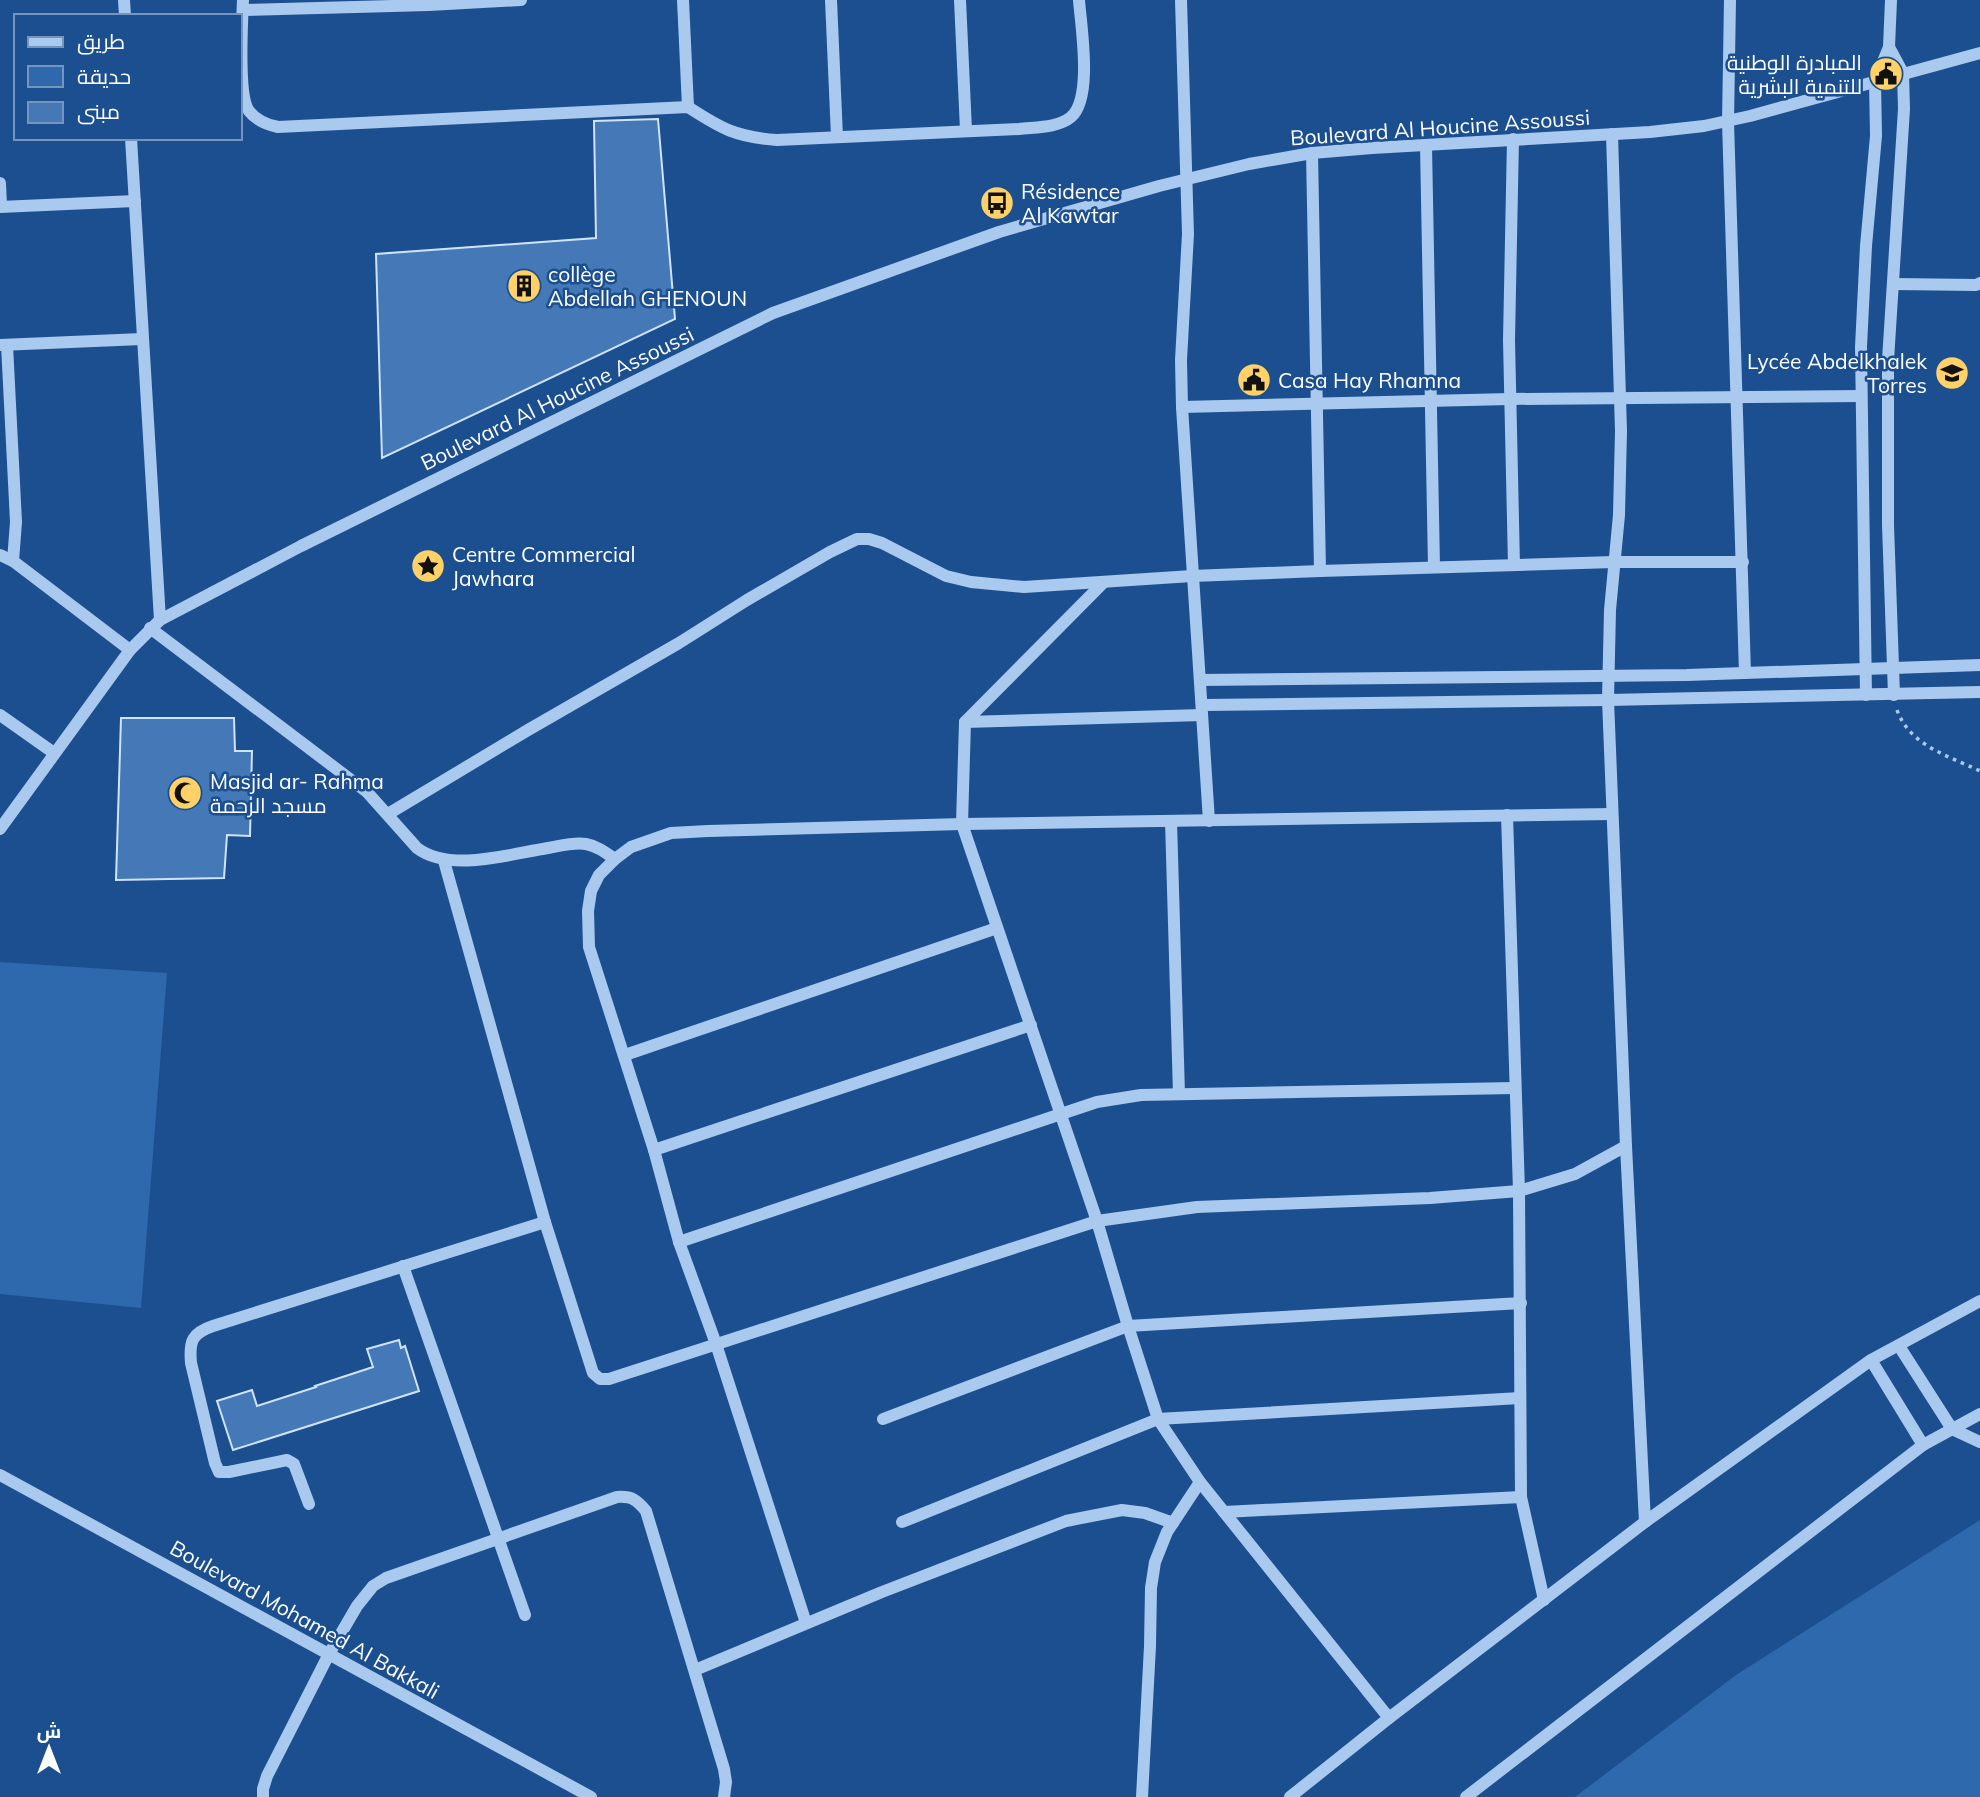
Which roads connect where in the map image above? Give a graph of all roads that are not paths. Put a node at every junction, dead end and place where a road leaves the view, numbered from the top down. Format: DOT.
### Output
graph roads {
  1 [pos="521,0"];
  2 [pos="683,0"];
  3 [pos="831,0"];
  4 [pos="960,0"];
  5 [pos="1079,0"];
  6 [pos="1181,0"];
  7 [pos="1730,0"];
  8 [pos="1891,0"];
  9 [pos="243,5"];
  10 [pos="1889,47"];
  11 [pos="1980,53"];
  12 [pos="1903,73"];
  13 [pos="1875,80"];
  14 [pos="688,107"];
  15 [pos="1728,122"];
  16 [pos="966,130"];
  17 [pos="1612,134"];
  18 [pos="837,137"];
  19 [pos="1513,139"];
  20 [pos="131,140"];
  21 [pos="1426,146"];
  22 [pos="1312,153"];
  23 [pos="1187,178"];
  24 [pos="0,183"];
  25 [pos="135,201"];
  26 [pos="1,206"];
  27 [pos="1980,283"];
  28 [pos="1893,284"];
  29 [pos="142,340"];
  30 [pos="4,345"];
  31 [pos="1737,395"];
  32 [pos="1861,396"];
  33 [pos="1620,397"];
  34 [pos="1510,399"];
  35 [pos="1432,401"];
  36 [pos="1316,404"];
  37 [pos="1182,407"];
  38 [pos="0,555"];
  39 [pos="13,561"];
  40 [pos="1614,562"];
  41 [pos="1742,562"];
  42 [pos="1514,565"];
  43 [pos="1434,567"];
  44 [pos="1320,571"];
  45 [pos="1192,576"];
  46 [pos="1103,583"];
  47 [pos="155,624"];
  48 [pos="130,650"];
  49 [pos="1980,665"];
  50 [pos="1893,668"];
  51 [pos="1865,669"];
  52 [pos="1745,673"];
  53 [pos="1608,676"];
  54 [pos="1200,680"];
  55 [pos="1980,692"];
  56 [pos="1866,695"];
  57 [pos="1894,695"];
  58 [pos="1608,700"];
  59 [pos="1202,710"];
  60 [pos="0,715"];
  61 [pos="965,723"];
  62 [pos="54,753"];
  63 [pos="388,814"];
  64 [pos="1612,814"];
  65 [pos="1507,815"];
  66 [pos="1171,821"];
  67 [pos="1209,821"];
  68 [pos="962,824"];
  69 [pos="0,829"];
  70 [pos="615,859"];
  71 [pos="444,861"];
  72 [pos="997,928"];
  73 [pos="1031,1025"];
  74 [pos="625,1055"];
  75 [pos="1515,1088"];
  76 [pos="1179,1094"];
  77 [pos="1061,1114"];
  78 [pos="1626,1146"];
  79 [pos="654,1150"];
  80 [pos="1519,1191"];
  81 [pos="1097,1221"];
  82 [pos="545,1222"];
  83 [pos="679,1242"];
  84 [pos="403,1266"];
  85 [pos="1980,1301"];
  86 [pos="1521,1303"];
  87 [pos="1128,1326"];
  88 [pos="716,1344"];
  89 [pos="1899,1346"];
  90 [pos="1871,1360"];
  91 [pos="1520,1398"];
  92 [pos="1980,1414"];
  93 [pos="883,1419"];
  94 [pos="1158,1419"];
  95 [pos="1952,1429"];
  96 [pos="1980,1442"];
  97 [pos="1923,1445"];
  98 [pos="0,1475"];
  99 [pos="1200,1482"];
  100 [pos="1521,1497"];
  101 [pos="309,1504"];
  102 [pos="1224,1512"];
  103 [pos="902,1522"];
  104 [pos="1645,1522"];
  105 [pos="1173,1523"];
  106 [pos="499,1539"];
  107 [pos="1544,1600"];
  108 [pos="525,1615"];
  109 [pos="806,1623"];
  110 [pos="329,1654"];
  111 [pos="695,1670"];
  112 [pos="1389,1718"];
  113 [pos="263,1797"];
  114 [pos="591,1797"];
  115 [pos="724,1797"];
  116 [pos="1142,1797"];
  117 [pos="1290,1797"];
  118 [pos="1466,1797"];
  1 -- 9 [label="street"];
  2 -- 14 [label="street"];
  3 -- 18 [label="street"];
  4 -- 16 [label="street"];
  5 -- 16 [label="street"];
  6 -- 23 [label="street"];
  7 -- 15 [label="street"];
  8 -- 10 [label="street"];
  9 -- 14 [label="street"];
  10 -- 12 [label="street"];
  10 -- 13 [label="street"];
  11 -- 12 [label="street, Boulevard Al Houcine Assoussi"];
  12 -- 13 [label="street, Boulevard Al Houcine Assoussi"];
  12 -- 28 [label="street"];
  13 -- 15 [label="street, Boulevard Al Houcine Assoussi"];
  13 -- 32 [label="street"];
  14 -- 18 [label="street"];
  15 -- 17 [label="street, Boulevard Al Houcine Assoussi"];
  15 -- 31 [label="street"];
  16 -- 18 [label="street"];
  17 -- 19 [label="street, Boulevard Al Houcine Assoussi"];
  17 -- 33 [label="street"];
  19 -- 21 [label="street, Boulevard Al Houcine Assoussi"];
  19 -- 34 [label="street"];
  20 -- 25 [label="street"];
  21 -- 22 [label="street, Boulevard Al Houcine Assoussi"];
  21 -- 35 [label="street"];
  22 -- 23 [label="street, Boulevard Al Houcine Assoussi"];
  22 -- 36 [label="street"];
  23 -- 37 [label="street"];
  23 -- 47 [label="street, Boulevard Al Houcine Assoussi"];
  24 -- 26 [label="street"];
  25 -- 26 [label="street"];
  25 -- 29 [label="street"];
  27 -- 28 [label="street"];
  28 -- 50 [label="street"];
  29 -- 30 [label="street"];
  29 -- 47 [label="street"];
  30 -- 39 [label="street"];
  31 -- 32 [label="street"];
  31 -- 33 [label="street"];
  31 -- 41 [label="street"];
  32 -- 51 [label="street"];
  33 -- 34 [label="street"];
  33 -- 40 [label="street"];
  34 -- 35 [label="street"];
  34 -- 42 [label="street"];
  35 -- 36 [label="street"];
  35 -- 43 [label="street"];
  36 -- 37 [label="street"];
  36 -- 44 [label="street"];
  37 -- 45 [label="street"];
  38 -- 39 [label="street"];
  39 -- 48 [label="street"];
  40 -- 41 [label="street"];
  40 -- 42 [label="street"];
  40 -- 53 [label="street"];
  41 -- 52 [label="street"];
  42 -- 43 [label="street"];
  43 -- 44 [label="street"];
  44 -- 45 [label="street"];
  45 -- 46 [label="street"];
  45 -- 54 [label="street"];
  46 -- 61 [label="street"];
  46 -- 63 [label="street"];
  47 -- 48 [label="street, Boulevard Al Houcine Assoussi"];
  47 -- 63 [label="street"];
  48 -- 62 [label="street, Boulevard Al Houcine Assoussi"];
  49 -- 50 [label="street"];
  50 -- 51 [label="street"];
  50 -- 57 [label="street"];
  51 -- 52 [label="street"];
  51 -- 56 [label="street"];
  52 -- 53 [label="street"];
  53 -- 54 [label="street"];
  53 -- 58 [label="street"];
  54 -- 59 [label="street"];
  55 -- 57 [label="street"];
  56 -- 57 [label="street"];
  56 -- 58 [label="street"];
  58 -- 59 [label="street"];
  58 -- 64 [label="street"];
  59 -- 61 [label="street"];
  59 -- 67 [label="street"];
  60 -- 62 [label="street"];
  61 -- 68 [label="street"];
  62 -- 69 [label="street, Boulevard Al Houcine Assoussi"];
  63 -- 71 [label="street"];
  64 -- 65 [label="street"];
  64 -- 78 [label="street"];
  65 -- 67 [label="street"];
  65 -- 75 [label="street"];
  66 -- 67 [label="street"];
  66 -- 68 [label="street"];
  66 -- 76 [label="street"];
  68 -- 70 [label="street"];
  68 -- 72 [label="street"];
  70 -- 71 [label="street"];
  70 -- 74 [label="street"];
  71 -- 82 [label="street"];
  72 -- 73 [label="street"];
  72 -- 74 [label="street"];
  73 -- 77 [label="street"];
  73 -- 79 [label="street"];
  74 -- 79 [label="street"];
  75 -- 76 [label="street"];
  75 -- 80 [label="street"];
  76 -- 77 [label="street"];
  77 -- 81 [label="street"];
  77 -- 83 [label="street"];
  78 -- 80 [label="street"];
  78 -- 104 [label="street"];
  79 -- 83 [label="street"];
  80 -- 81 [label="street"];
  80 -- 86 [label="street"];
  81 -- 87 [label="street"];
  81 -- 88 [label="street"];
  82 -- 84 [label="street"];
  82 -- 88 [label="street"];
  83 -- 88 [label="street"];
  84 -- 101 [label="street"];
  84 -- 106 [label="street"];
  85 -- 89 [label="street"];
  86 -- 87 [label="street"];
  86 -- 91 [label="street"];
  87 -- 93 [label="street"];
  87 -- 94 [label="street"];
  88 -- 109 [label="street"];
  89 -- 90 [label="street"];
  89 -- 95 [label="street"];
  90 -- 97 [label="street"];
  90 -- 104 [label="street"];
  91 -- 94 [label="street"];
  91 -- 100 [label="street"];
  92 -- 95 [label="street"];
  94 -- 99 [label="street"];
  94 -- 103 [label="street"];
  95 -- 96 [label="street"];
  95 -- 97 [label="street"];
  97 -- 118 [label="street"];
  98 -- 110 [label="street, Boulevard Mohamed Al Bakkali"];
  99 -- 102 [label="street"];
  99 -- 105 [label="street"];
  100 -- 102 [label="street"];
  100 -- 107 [label="street"];
  102 -- 112 [label="street"];
  104 -- 107 [label="street"];
  105 -- 109 [label="street"];
  105 -- 116 [label="street"];
  106 -- 108 [label="street"];
  106 -- 110 [label="street"];
  106 -- 111 [label="street"];
  107 -- 112 [label="street"];
  109 -- 111 [label="street"];
  110 -- 113 [label="street"];
  110 -- 114 [label="street, Boulevard Mohamed Al Bakkali"];
  111 -- 115 [label="street"];
  112 -- 117 [label="street"];
}
